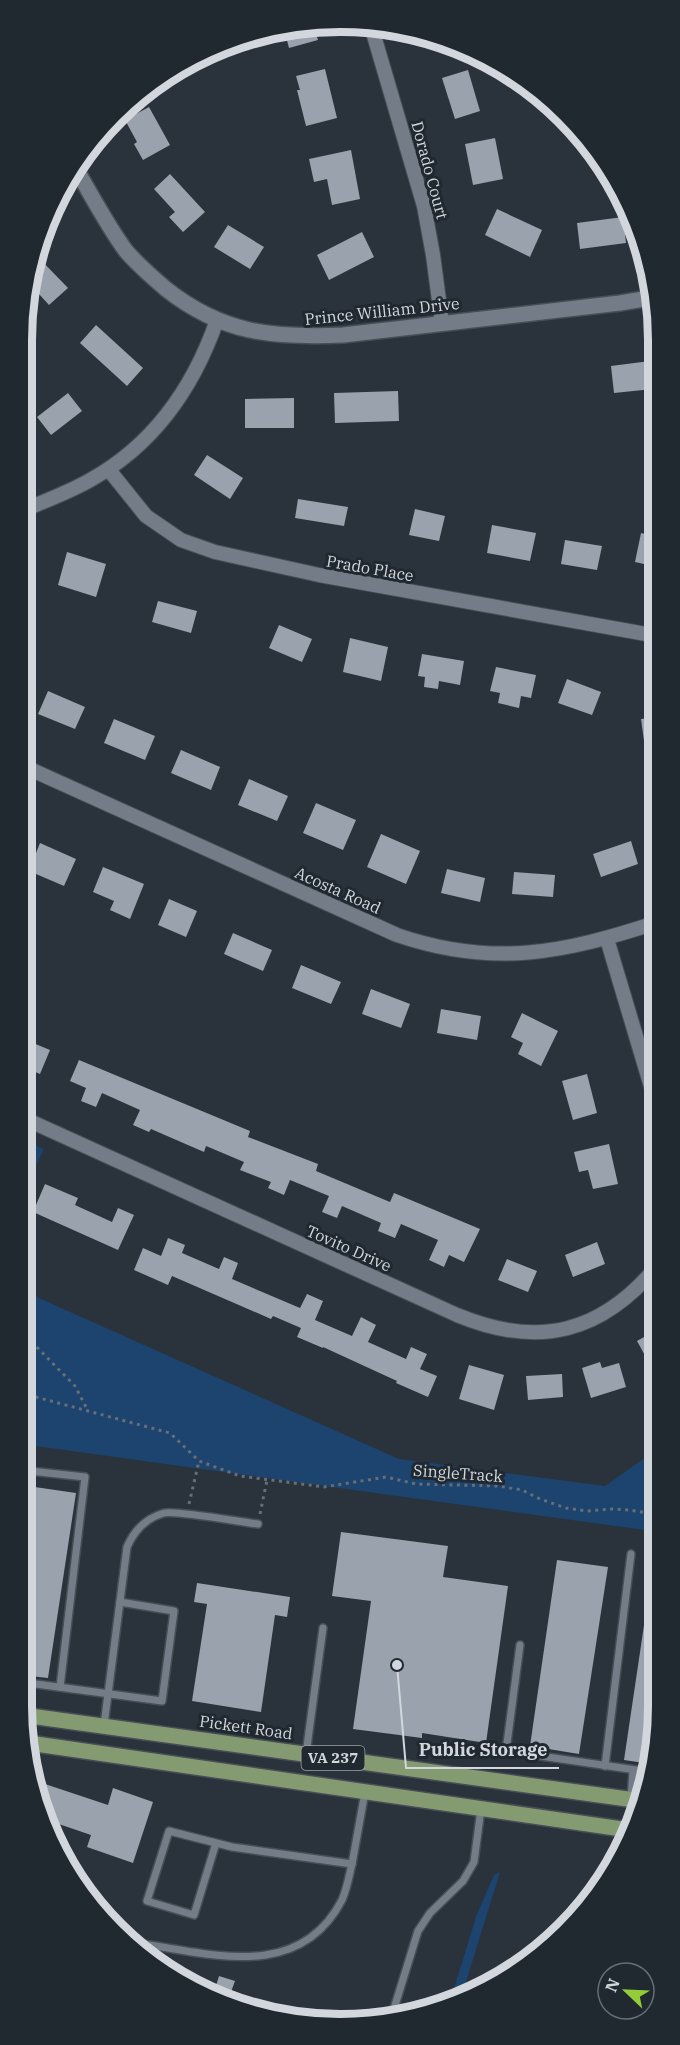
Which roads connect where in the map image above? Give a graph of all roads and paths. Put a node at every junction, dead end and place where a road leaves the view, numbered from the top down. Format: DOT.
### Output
graph roads {
  1 [pos="374,33"];
  2 [pos="80,175"];
  3 [pos="646,298"];
  4 [pos="217,320"];
  5 [pos="442,324"];
  6 [pos="109,470"];
  7 [pos="32,506"];
  8 [pos="648,634"];
  9 [pos="32,770"];
  10 [pos="648,925"];
  11 [pos="607,939"];
  12 [pos="648,1076"];
  13 [pos="32,1122"];
  14 [pos="35,1123"];
  15 [pos="32,1130"];
  16 [pos="648,1277"];
  17 [pos="32,1341"];
  18 [pos="32,1396"];
  19 [pos="88,1411"];
  20 [pos="199,1461"];
  21 [pos="32,1471"];
  22 [pos="267,1480"];
  23 [pos="648,1513"];
  24 [pos="187,1515"];
  25 [pos="258,1524"];
  26 [pos="631,1554"];
  27 [pos="120,1602"];
  28 [pos="323,1628"];
  29 [pos="520,1645"];
  30 [pos="32,1683"];
  31 [pos="60,1687"];
  32 [pos="108,1694"];
  33 [pos="32,1716"];
  34 [pos="104,1725"];
  35 [pos="34,1744"];
  36 [pos="306,1754"];
  37 [pos="605,1766"];
  38 [pos="633,1770"];
  39 [pos="641,1771"];
  40 [pos="365,1792"];
  41 [pos="636,1792"];
  42 [pos="633,1800"];
  43 [pos="481,1809"];
  44 [pos="622,1829"];
  45 [pos="216,1843"];
  46 [pos="352,1864"];
  47 [pos="146,1945"];
  48 [pos="394,2009"];
  1 -- 5 [label="street, Dorado Court"];
  2 -- 4 [label="street, Prince William Drive"];
  3 -- 5 [label="street, Prince William Drive"];
  4 -- 5 [label="street, Prince William Drive"];
  4 -- 6 [label="street"];
  6 -- 7 [label="street"];
  6 -- 8 [label="street, Prado Place"];
  9 -- 11 [label="street, Acosta Road"];
  10 -- 11 [label="street, Acosta Road"];
  11 -- 12 [label="street"];
  13 -- 14 [label="street, Tovito Drive"];
  14 -- 15 [label="path"];
  14 -- 16 [label="street, Tovito Drive"];
  17 -- 19 [label="path"];
  18 -- 19 [label="path"];
  19 -- 20 [label="path"];
  20 -- 22 [label="path, SingleTrack"];
  20 -- 24 [label="path"];
  21 -- 31 [label="lane"];
  22 -- 23 [label="path, SingleTrack"];
  22 -- 25 [label="path"];
  24 -- 25 [label="lane"];
  24 -- 27 [label="lane"];
  26 -- 37 [label="lane"];
  27 -- 32 [label="lane"];
  27 -- 32 [label="lane"];
  28 -- 36 [label="lane"];
  29 -- 37 [label="lane"];
  30 -- 31 [label="lane"];
  31 -- 32 [label="lane"];
  32 -- 34 [label="lane"];
  33 -- 34 [label="main road, Pickett Road / VA 237"];
  34 -- 36 [label="main road, Pickett Road / VA 237"];
  35 -- 40 [label="main road, VA 237"];
  36 -- 42 [label="main road, Pickett Road / VA 237"];
  37 -- 38 [label="lane"];
  38 -- 39 [label="lane"];
  38 -- 41 [label="lane"];
  40 -- 43 [label="main road, VA 237"];
  40 -- 46 [label="lane"];
  43 -- 44 [label="main road, VA 237"];
  43 -- 48 [label="lane"];
  45 -- 45 [label="lane"];
  45 -- 46 [label="lane"];
  46 -- 47 [label="lane"];
}
